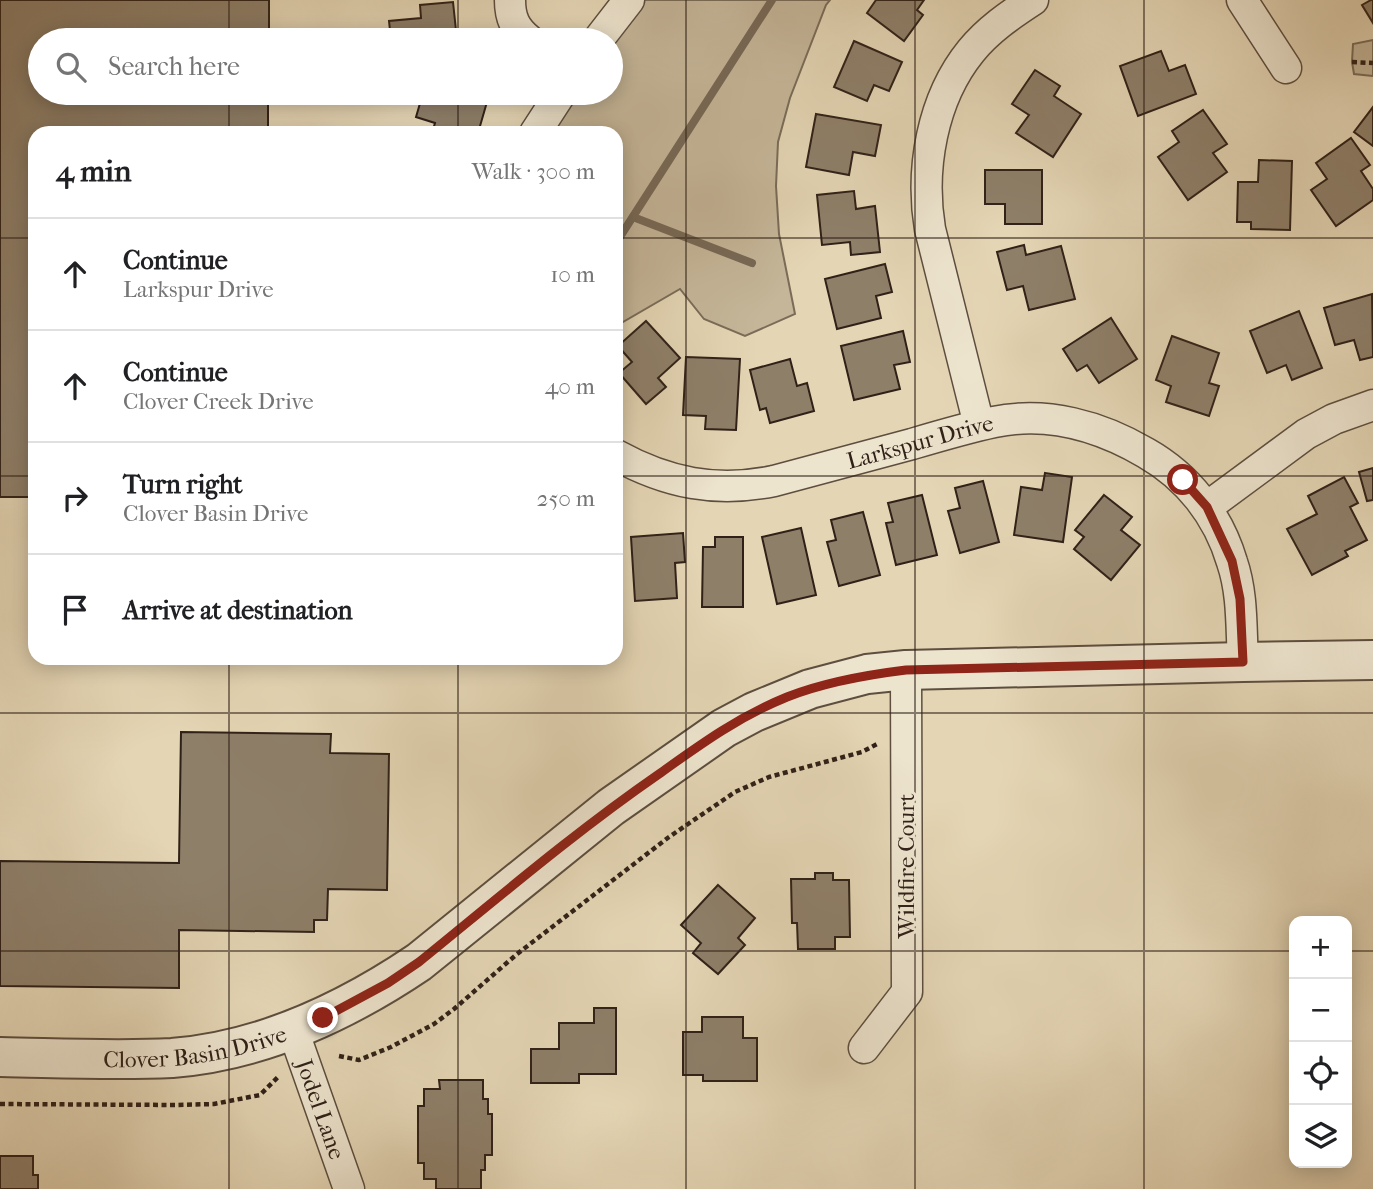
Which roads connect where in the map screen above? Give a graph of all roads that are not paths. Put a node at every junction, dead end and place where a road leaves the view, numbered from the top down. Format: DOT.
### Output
graph roads {
  1 [pos="510,0"];
  2 [pos="629,0"];
  3 [pos="1033,0"];
  4 [pos="1242,0"];
  5 [pos="517,28"];
  6 [pos="607,28"];
  7 [pos="1286,68"];
  8 [pos="553,105"];
  9 [pos="540,126"];
  10 [pos="1373,405"];
  11 [pos="979,425"];
  12 [pos="623,465"];
  13 [pos="1207,507"];
  14 [pos="1373,660"];
  15 [pos="1243,662"];
  16 [pos="906,670"];
  17 [pos="293,1030"];
  18 [pos="863,1048"];
  19 [pos="0,1056"];
  20 [pos="349,1189"];
  1 -- 5 [label="street"];
  2 -- 6 [label="street"];
  3 -- 11 [label="street"];
  4 -- 7 [label="street"];
  8 -- 9 [label="street"];
  10 -- 13 [label="street"];
  11 -- 12 [label="street, Larkspur Drive"];
  11 -- 13 [label="street, Larkspur Drive"];
  13 -- 15 [label="street, Larkspur Drive"];
  14 -- 15 [label="street, Clover Basin Drive"];
  15 -- 16 [label="street, Clover Basin Drive"];
  16 -- 17 [label="street, Clover Basin Drive"];
  16 -- 18 [label="street, Wildfire Court"];
  17 -- 19 [label="street, Clover Basin Drive"];
  17 -- 20 [label="street, Jodel Lane"];
}
